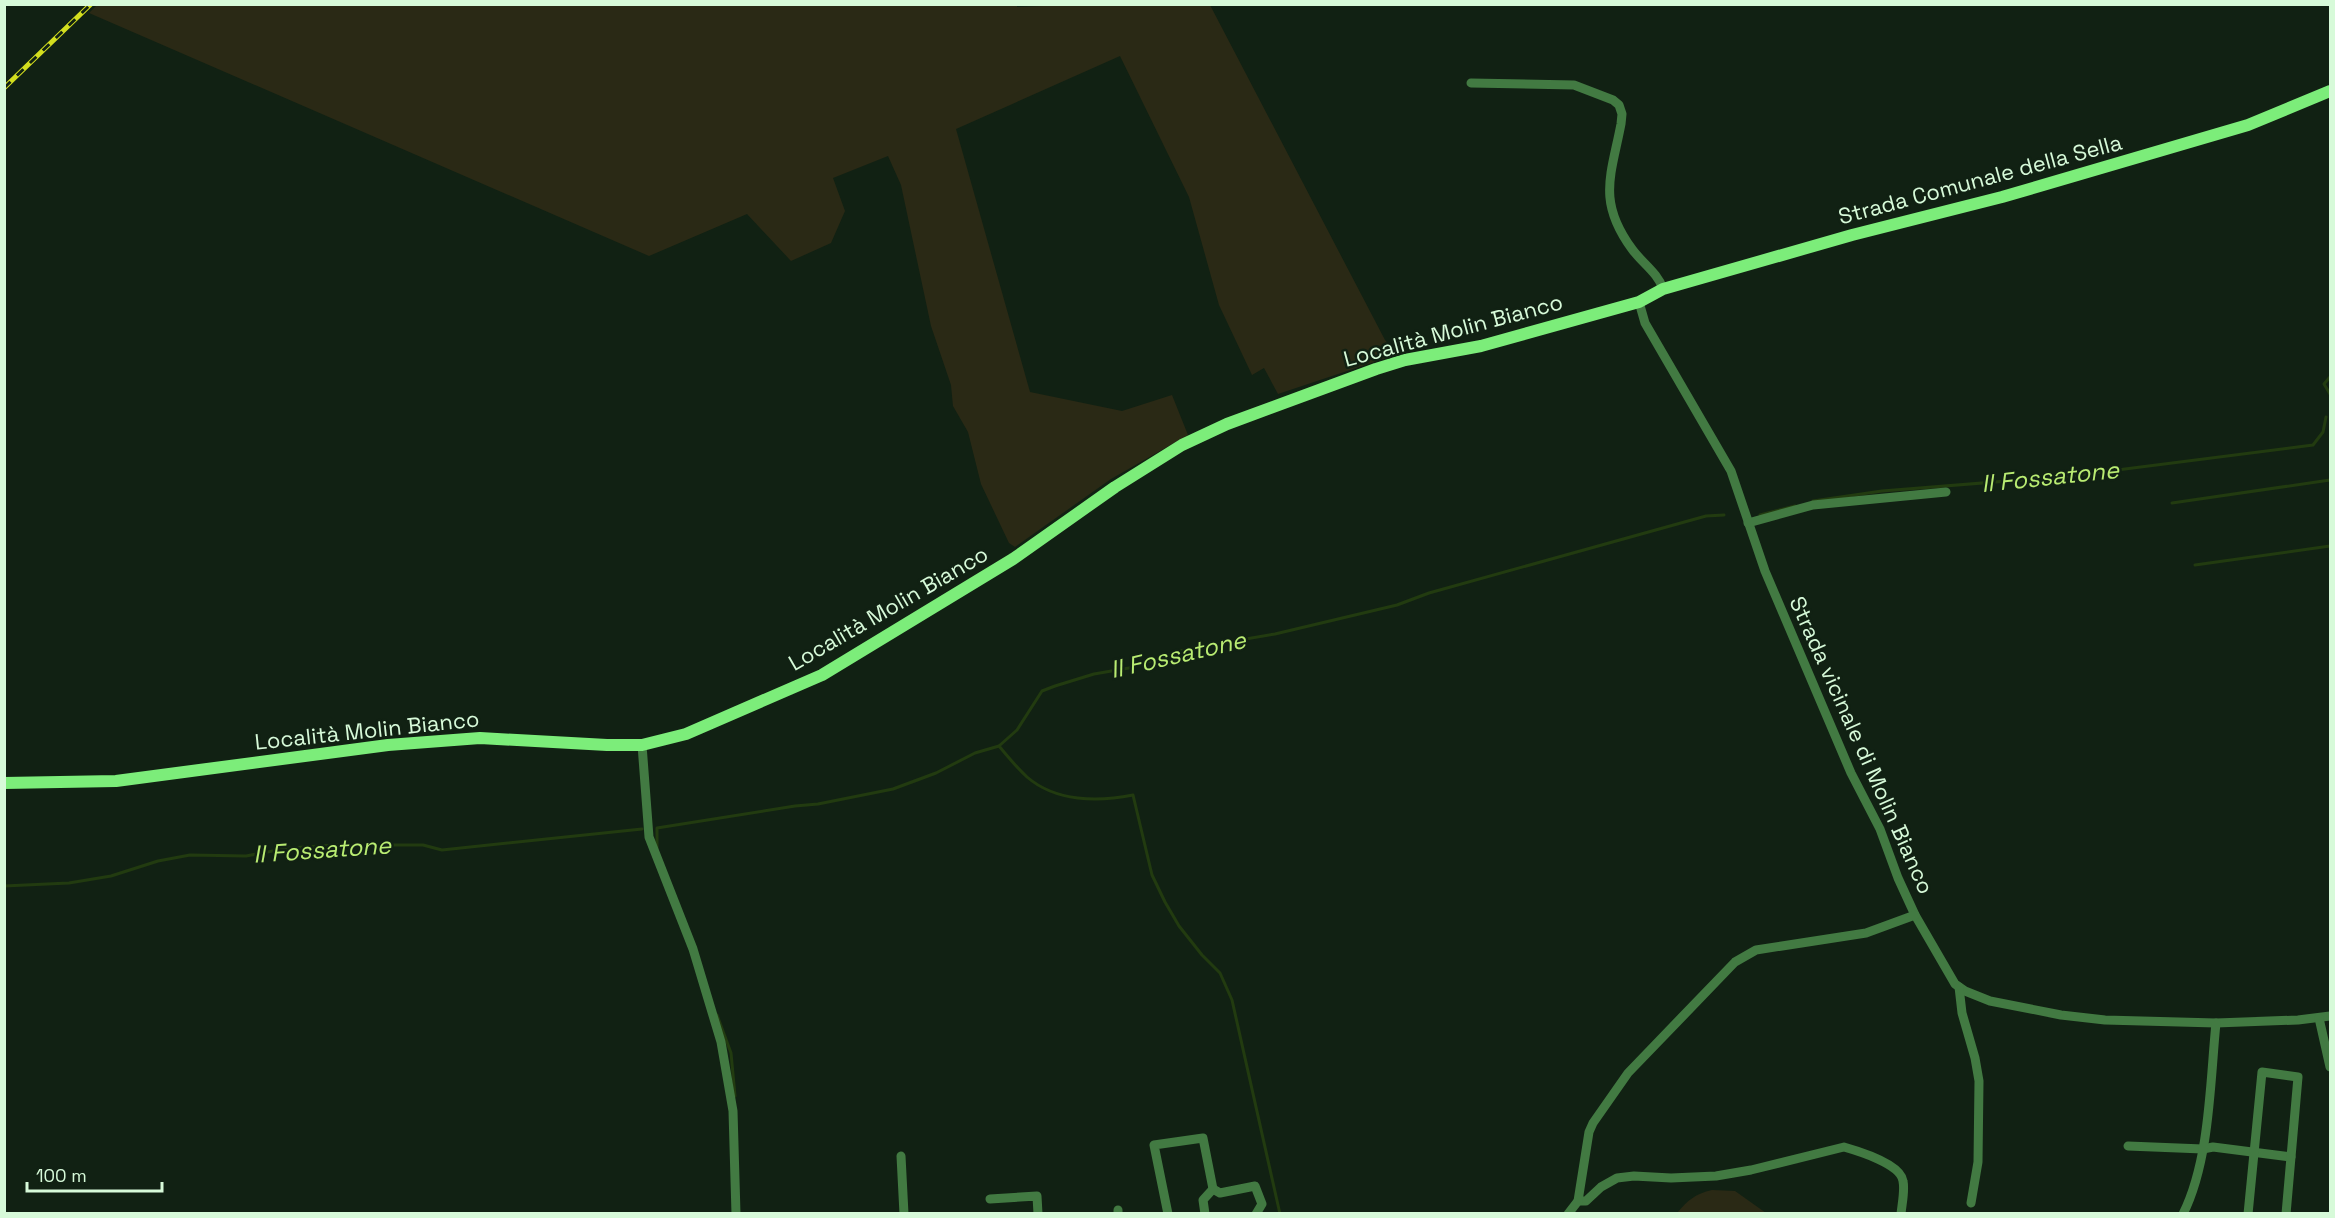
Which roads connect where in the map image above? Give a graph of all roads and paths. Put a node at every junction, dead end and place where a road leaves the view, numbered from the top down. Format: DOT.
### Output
graph roads {
  1 [pos="1471,83"];
  2 [pos="2331,91"];
  3 [pos="1663,289"];
  4 [pos="1638,302"];
  5 [pos="1946,492"];
  6 [pos="1748,523"];
  7 [pos="642,745"];
  8 [pos="4,783"];
  9 [pos="1916,915"];
  10 [pos="1959,987"];
  11 [pos="2331,1016"];
  12 [pos="2319,1018"];
  13 [pos="2216,1023"];
  14 [pos="2331,1067"];
  15 [pos="2128,1146"];
  16 [pos="2203,1149"];
  17 [pos="2253,1152"];
  18 [pos="901,1156"];
  19 [pos="2291,1157"];
  20 [pos="1213,1189"];
  21 [pos="990,1199"];
  22 [pos="1578,1201"];
  23 [pos="1971,1203"];
  24 [pos="736,1214"];
  25 [pos="904,1214"];
  26 [pos="1038,1214"];
  27 [pos="1168,1214"];
  28 [pos="1205,1214"];
  29 [pos="1256,1214"];
  30 [pos="1568,1214"];
  31 [pos="1901,1214"];
  32 [pos="2183,1214"];
  33 [pos="2248,1214"];
  34 [pos="2286,1214"];
  1 -- 3 [label="street"];
  2 -- 3 [label="street, Strada Comunale della Sella"];
  3 -- 4 [label="street, Strada Comunale della Sella"];
  4 -- 6 [label="street, Strada vicinale di Molin Bianco"];
  4 -- 7 [label="street, Località Molin Bianco"];
  5 -- 6 [label="street"];
  6 -- 9 [label="street, Strada vicinale di Molin Bianco"];
  7 -- 8 [label="street, Località Molin Bianco"];
  7 -- 24 [label="street"];
  9 -- 10 [label="street, Strada vicinale di Molin Bianco"];
  9 -- 22 [label="street"];
  10 -- 13 [label="street"];
  10 -- 23 [label="street"];
  11 -- 12 [label="street"];
  12 -- 13 [label="street"];
  12 -- 14 [label="street"];
  13 -- 16 [label="street"];
  15 -- 16 [label="street"];
  16 -- 17 [label="street"];
  16 -- 32 [label="street"];
  17 -- 19 [label="street"];
  17 -- 19 [label="street"];
  17 -- 33 [label="street"];
  18 -- 25 [label="street"];
  19 -- 34 [label="street"];
  20 -- 27 [label="street"];
  20 -- 28 [label="street"];
  20 -- 29 [label="street"];
  21 -- 26 [label="street"];
  22 -- 30 [label="street"];
  22 -- 31 [label="street"];
}
